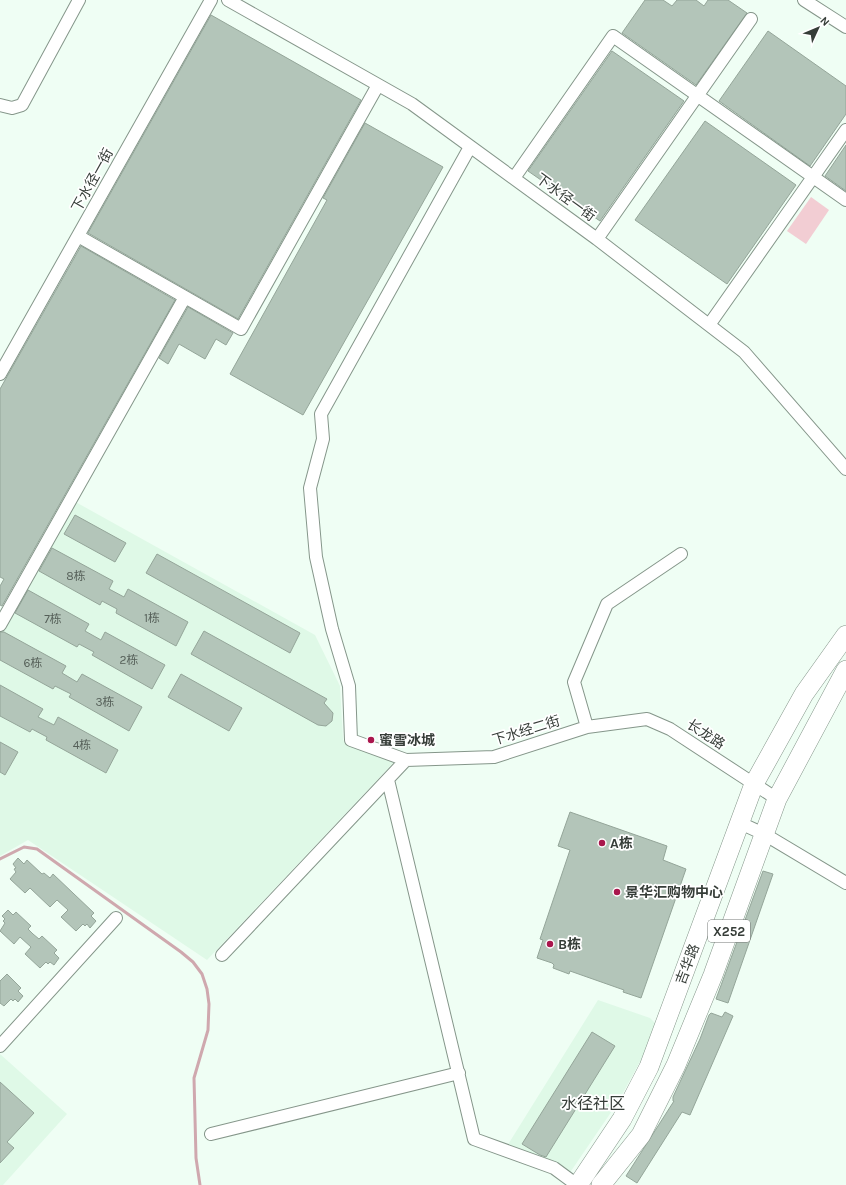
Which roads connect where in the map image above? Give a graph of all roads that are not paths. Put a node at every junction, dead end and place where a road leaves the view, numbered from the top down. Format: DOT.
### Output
graph roads {
  1 [pos="79,0"];
  2 [pos="211,0"];
  3 [pos="228,0"];
  4 [pos="804,0"];
  5 [pos="751,19"];
  6 [pos="846,27"];
  7 [pos="378,85"];
  8 [pos="698,96"];
  9 [pos="0,105"];
  10 [pos="846,130"];
  11 [pos="470,147"];
  12 [pos="813,177"];
  13 [pos="514,178"];
  14 [pos="846,200"];
  15 [pos="78,236"];
  16 [pos="598,239"];
  17 [pos="185,297"];
  18 [pos="709,325"];
  19 [pos="0,374"];
  20 [pos="846,469"];
  21 [pos="681,554"];
  22 [pos="0,626"];
  23 [pos="846,635"];
  24 [pos="846,670"];
  25 [pos="610,724"];
  26 [pos="587,727"];
  27 [pos="406,760"];
  28 [pos="388,780"];
  29 [pos="754,784"];
  30 [pos="777,799"];
  31 [pos="740,823"];
  32 [pos="764,834"];
  33 [pos="846,883"];
  34 [pos="116,918"];
  35 [pos="222,955"];
  36 [pos="0,1046"];
  37 [pos="458,1073"];
  38 [pos="211,1134"];
  39 [pos="577,1185"];
  40 [pos="601,1185"];
  1 -- 9 [label="street"];
  2 -- 15 [label="street, 下水径一街"];
  3 -- 7 [label="street, 下水径一街"];
  4 -- 6 [label="street"];
  5 -- 8 [label="street"];
  7 -- 11 [label="street, 下水径一街"];
  7 -- 17 [label="street"];
  8 -- 12 [label="street"];
  8 -- 13 [label="street"];
  8 -- 16 [label="street"];
  10 -- 12 [label="street"];
  11 -- 13 [label="street, 下水径一街"];
  11 -- 27 [label="street, 下水经二街"];
  12 -- 14 [label="street"];
  12 -- 18 [label="street"];
  13 -- 16 [label="street, 下水径一街"];
  15 -- 17 [label="street"];
  15 -- 19 [label="street, 下水径一街"];
  16 -- 18 [label="street, 下水径一街"];
  17 -- 22 [label="street"];
  18 -- 20 [label="street, 下水径一街"];
  21 -- 26 [label="street"];
  23 -- 29 [label="main road, 吉华路 / X252"];
  24 -- 30 [label="main road, 吉华路 / X252"];
  25 -- 26 [label="street, 下水经二街"];
  25 -- 29 [label="street, 长龙路"];
  26 -- 27 [label="street, 下水经二街"];
  27 -- 28 [label="street"];
  28 -- 35 [label="street"];
  28 -- 37 [label="street"];
  29 -- 30 [label="street, 长龙路"];
  29 -- 31 [label="main road, 吉华路 / X252"];
  30 -- 32 [label="main road, 吉华路 / X252"];
  31 -- 32 [label="street"];
  31 -- 39 [label="main road, 吉华路 / X252"];
  32 -- 33 [label="street"];
  32 -- 40 [label="main road, 吉华路 / X252"];
  34 -- 36 [label="street"];
  37 -- 38 [label="street"];
  37 -- 39 [label="street"];
}
